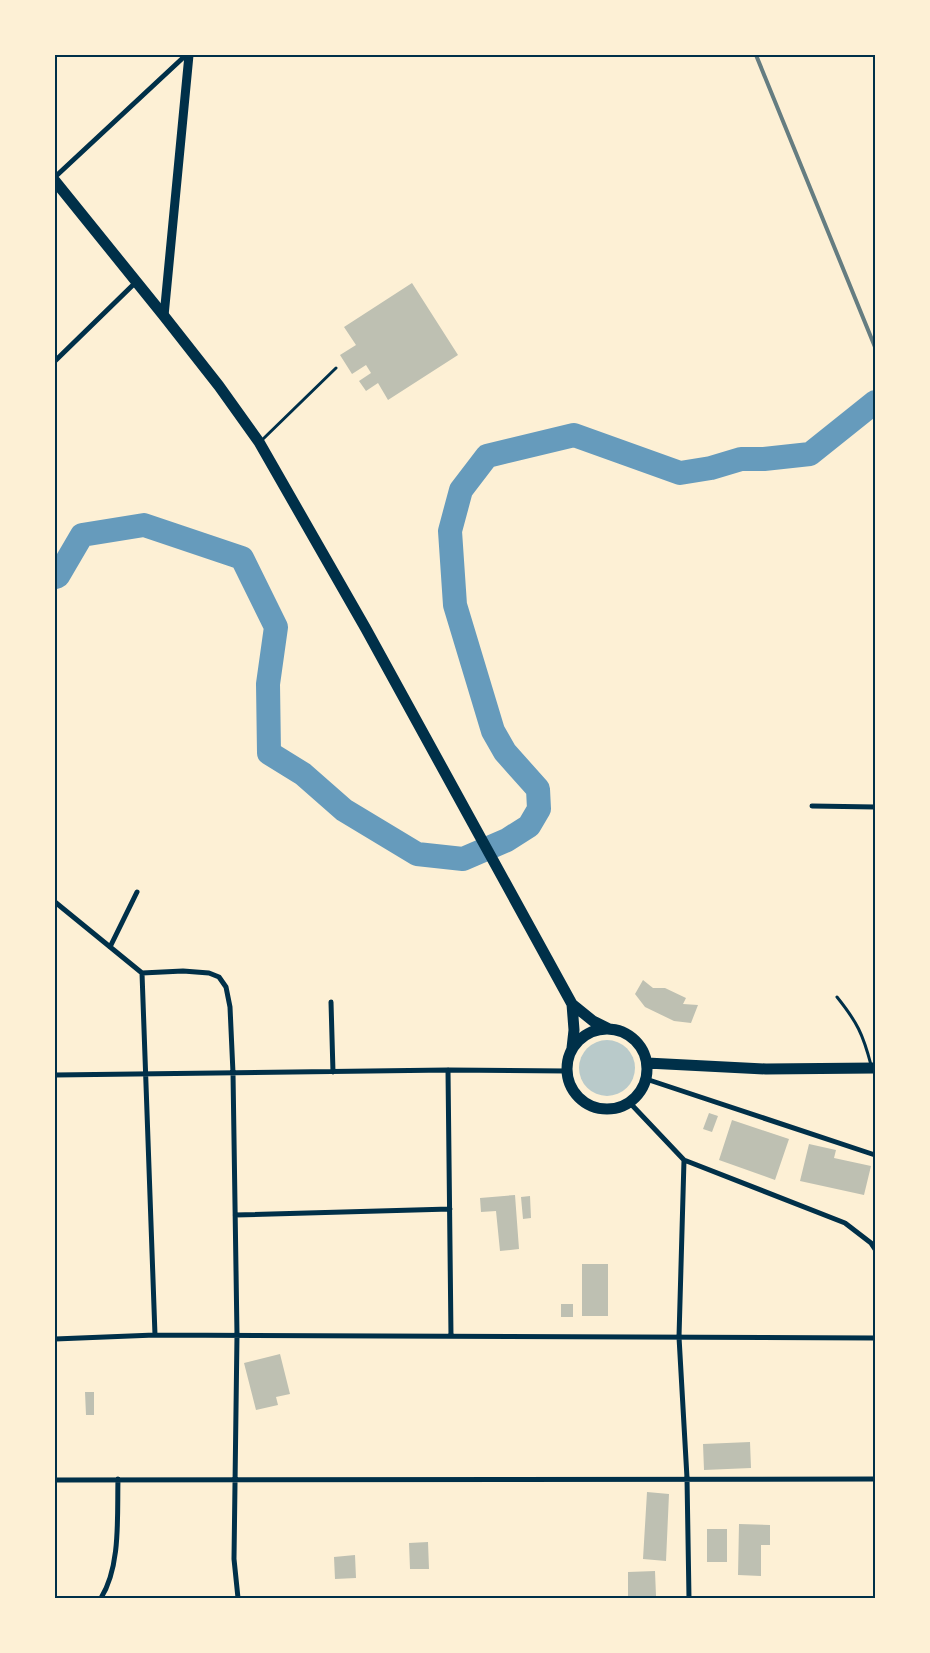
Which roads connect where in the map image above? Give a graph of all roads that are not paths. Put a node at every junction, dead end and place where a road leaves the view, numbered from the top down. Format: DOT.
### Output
graph roads {
  1 [pos="188,55"];
  2 [pos="55,177"];
  3 [pos="55,182"];
  4 [pos="136,282"];
  5 [pos="164,316"];
  6 [pos="55,361"];
  7 [pos="336,368"];
  8 [pos="259,442"];
  9 [pos="812,806"];
  10 [pos="875,807"];
  11 [pos="137,892"];
  12 [pos="55,902"];
  13 [pos="110,946"];
  14 [pos="142,973"];
  15 [pos="837,997"];
  16 [pos="331,1002"];
  17 [pos="572,1004"];
  18 [pos="609,1029"];
  19 [pos="572,1048"];
  20 [pos="647,1064"];
  21 [pos="874,1068"];
  22 [pos="448,1070"];
  23 [pos="566,1071"];
  24 [pos="333,1072"];
  25 [pos="233,1073"];
  26 [pos="147,1074"];
  27 [pos="55,1075"];
  28 [pos="646,1079"];
  29 [pos="630,1103"];
  30 [pos="875,1155"];
  31 [pos="684,1160"];
  32 [pos="450,1209"];
  33 [pos="235,1214"];
  34 [pos="875,1249"];
  35 [pos="155,1335"];
  36 [pos="237,1335"];
  37 [pos="451,1336"];
  38 [pos="679,1337"];
  39 [pos="875,1338"];
  40 [pos="55,1339"];
  41 [pos="687,1478"];
  42 [pos="118,1479"];
  43 [pos="875,1479"];
  44 [pos="55,1480"];
  45 [pos="235,1480"];
  46 [pos="101,1598"];
  47 [pos="238,1598"];
  48 [pos="689,1598"];
  1 -- 2 [label="street"];
  1 -- 5 [label="street"];
  3 -- 4 [label="main road"];
  4 -- 5 [label="main road"];
  4 -- 6 [label="street"];
  5 -- 8 [label="main road"];
  7 -- 8 [label="lane"];
  8 -- 17 [label="main road"];
  9 -- 10 [label="street"];
  11 -- 13 [label="street"];
  12 -- 13 [label="street"];
  13 -- 14 [label="street"];
  14 -- 25 [label="street"];
  14 -- 26 [label="street"];
  15 -- 21 [label="lane"];
  16 -- 24 [label="street"];
  17 -- 18 [label="main road"];
  17 -- 19 [label="main road"];
  18 -- 19 [label="main road"];
  18 -- 20 [label="main road"];
  19 -- 23 [label="main road"];
  20 -- 21 [label="main road"];
  20 -- 28 [label="main road"];
  22 -- 23 [label="street"];
  22 -- 24 [label="street"];
  22 -- 32 [label="street"];
  23 -- 29 [label="main road"];
  24 -- 25 [label="street"];
  25 -- 26 [label="street"];
  25 -- 33 [label="street"];
  26 -- 27 [label="street"];
  26 -- 35 [label="street"];
  28 -- 29 [label="main road"];
  28 -- 30 [label="street"];
  29 -- 31 [label="street"];
  31 -- 34 [label="street"];
  31 -- 38 [label="street"];
  32 -- 33 [label="street"];
  32 -- 37 [label="street"];
  33 -- 36 [label="street"];
  35 -- 36 [label="street"];
  35 -- 40 [label="street"];
  36 -- 37 [label="street"];
  36 -- 45 [label="street"];
  37 -- 38 [label="street"];
  38 -- 39 [label="street"];
  38 -- 41 [label="street"];
  41 -- 43 [label="street"];
  41 -- 45 [label="street"];
  41 -- 48 [label="street"];
  42 -- 44 [label="street"];
  42 -- 45 [label="street"];
  42 -- 46 [label="street"];
  45 -- 47 [label="street"];
}
